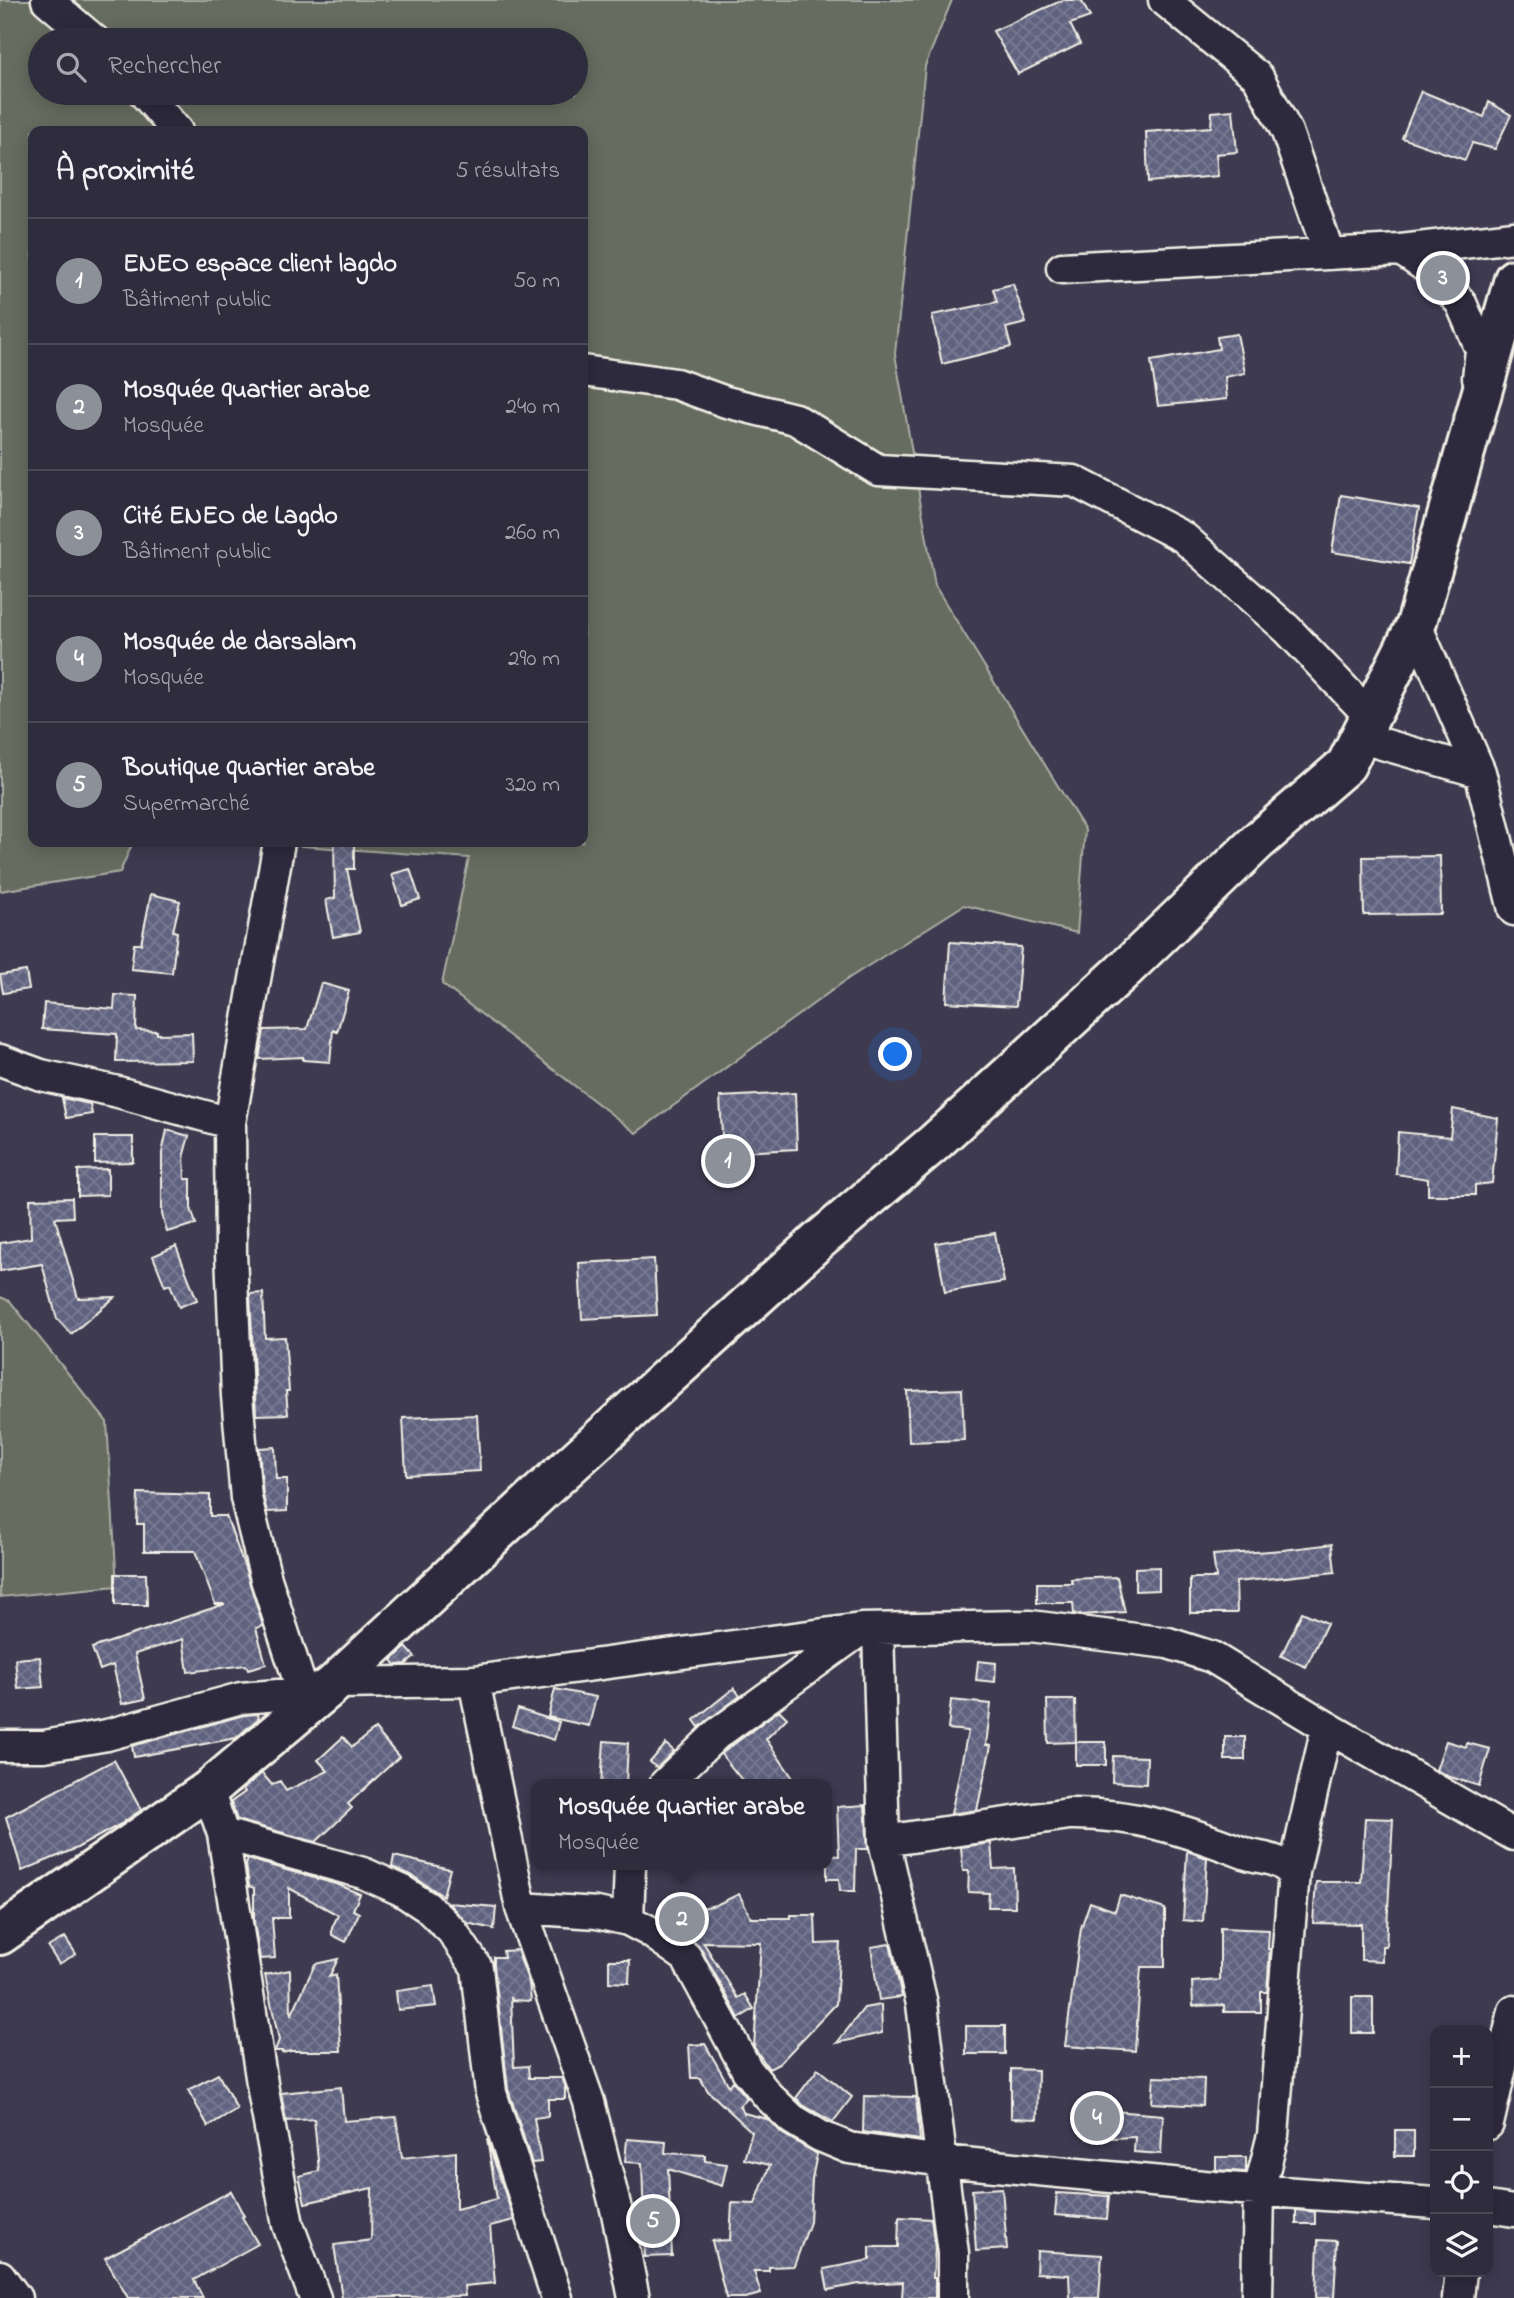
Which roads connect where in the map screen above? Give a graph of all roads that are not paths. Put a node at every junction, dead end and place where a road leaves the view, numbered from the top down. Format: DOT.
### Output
graph roads {
  1 [pos="47,0"];
  2 [pos="1164,0"];
  3 [pos="80,28"];
  4 [pos="154,105"];
  5 [pos="173,126"];
  6 [pos="1514,237"];
  7 [pos="1401,250"];
  8 [pos="1329,254"];
  9 [pos="1062,268"];
  10 [pos="1514,279"];
  11 [pos="588,372"];
  12 [pos="1469,440"];
  13 [pos="1416,625"];
  14 [pos="1358,737"];
  15 [pos="1480,772"];
  16 [pos="278,847"];
  17 [pos="1514,910"];
  18 [pos="0,1060"];
  19 [pos="230,1123"];
  20 [pos="870,1629"];
  21 [pos="474,1681"];
  22 [pos="319,1688"];
  23 [pos="1327,1727"];
  24 [pos="0,1746"];
  25 [pos="669,1779"];
  26 [pos="208,1790"];
  27 [pos="223,1834"];
  28 [pos="1514,1835"];
  29 [pos="884,1841"];
  30 [pos="630,1870"];
  31 [pos="1294,1872"];
  32 [pos="522,1908"];
  33 [pos="628,1920"];
  34 [pos="0,1935"];
  35 [pos="1514,2011"];
  36 [pos="1493,2102"];
  37 [pos="943,2161"];
  38 [pos="1259,2191"];
  39 [pos="1430,2203"];
  40 [pos="1493,2208"];
  41 [pos="1514,2211"];
  42 [pos="0,2276"];
  43 [pos="1460,2277"];
  44 [pos="16,2298"];
  45 [pos="315,2298"];
  46 [pos="557,2298"];
  47 [pos="634,2298"];
  48 [pos="953,2298"];
  49 [pos="1256,2298"];
  50 [pos="1458,2298"];
  1 -- 3 [label="street"];
  2 -- 8 [label="street"];
  4 -- 5 [label="street"];
  6 -- 7 [label="street"];
  7 -- 8 [label="street"];
  7 -- 12 [label="street"];
  8 -- 9 [label="street"];
  10 -- 12 [label="street"];
  11 -- 14 [label="street"];
  12 -- 13 [label="street"];
  13 -- 14 [label="street"];
  13 -- 15 [label="street"];
  14 -- 15 [label="street"];
  14 -- 22 [label="street"];
  15 -- 17 [label="street"];
  16 -- 19 [label="street"];
  18 -- 19 [label="street"];
  19 -- 22 [label="street"];
  20 -- 21 [label="street"];
  20 -- 23 [label="street"];
  20 -- 25 [label="street"];
  20 -- 29 [label="street"];
  21 -- 22 [label="street"];
  21 -- 32 [label="street"];
  22 -- 24 [label="street"];
  22 -- 26 [label="street"];
  23 -- 28 [label="street"];
  23 -- 31 [label="street"];
  26 -- 27 [label="street"];
  26 -- 34 [label="street"];
  27 -- 45 [label="street"];
  27 -- 46 [label="street"];
  29 -- 31 [label="street"];
  29 -- 37 [label="street"];
  30 -- 33 [label="street"];
  31 -- 38 [label="street"];
  32 -- 33 [label="street"];
  32 -- 47 [label="street"];
  33 -- 37 [label="street"];
  35 -- 36 [label="street"];
  37 -- 38 [label="street"];
  37 -- 48 [label="street"];
  38 -- 39 [label="street"];
  38 -- 49 [label="street"];
  40 -- 41 [label="street"];
  42 -- 44 [label="street"];
  43 -- 50 [label="street"];
}
